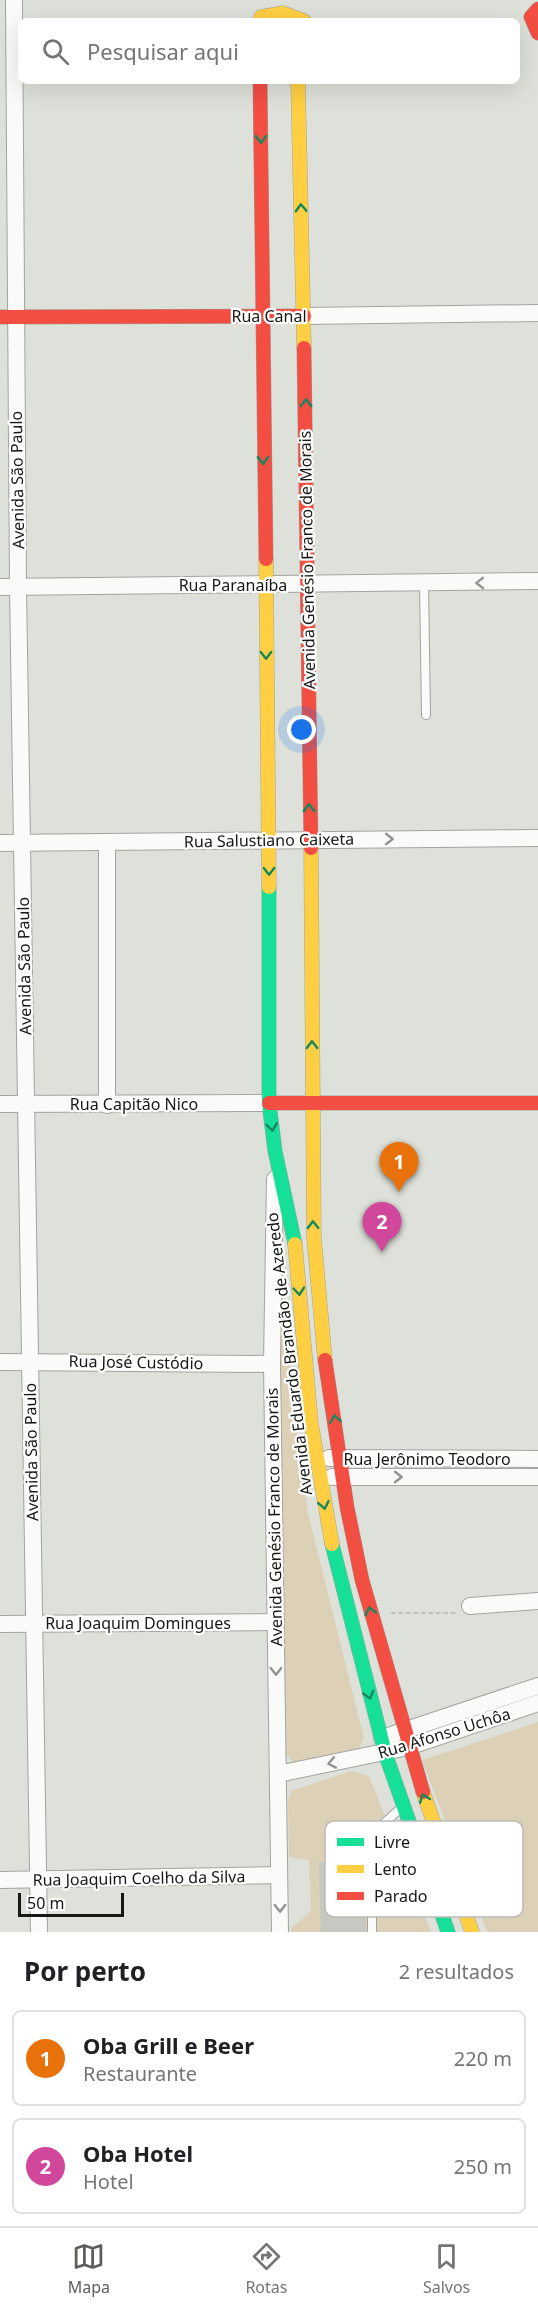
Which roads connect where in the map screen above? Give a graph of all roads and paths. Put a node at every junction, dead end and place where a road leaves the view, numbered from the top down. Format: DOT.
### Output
graph roads {
  1 [pos="14,0"];
  2 [pos="297,0"];
  3 [pos="538,9"];
  4 [pos="259,15"];
  5 [pos="296,18"];
  6 [pos="299,18"];
  7 [pos="529,26"];
  8 [pos="12,28"];
  9 [pos="260,84"];
  10 [pos="298,84"];
  11 [pos="538,313"];
  12 [pos="8,316"];
  13 [pos="262,316"];
  14 [pos="304,316"];
  15 [pos="538,581"];
  16 [pos="264,584"];
  17 [pos="424,584"];
  18 [pos="309,585"];
  19 [pos="0,587"];
  20 [pos="18,587"];
  21 [pos="426,715"];
  22 [pos="538,838"];
  23 [pos="309,839"];
  24 [pos="269,840"];
  25 [pos="106,842"];
  26 [pos="0,843"];
  27 [pos="23,843"];
  28 [pos="26,1103"];
  29 [pos="269,1103"];
  30 [pos="538,1103"];
  31 [pos="0,1104"];
  32 [pos="313,1104"];
  33 [pos="107,1105"];
  34 [pos="275,1151"];
  35 [pos="30,1361"];
  36 [pos="0,1362"];
  37 [pos="272,1364"];
  38 [pos="340,1458"];
  39 [pos="316,1459"];
  40 [pos="538,1460"];
  41 [pos="343,1477"];
  42 [pos="538,1477"];
  43 [pos="319,1478"];
  44 [pos="538,1601"];
  45 [pos="470,1606"];
  46 [pos="371,1613"];
  47 [pos="276,1622"];
  48 [pos="0,1624"];
  49 [pos="34,1624"];
  50 [pos="538,1686"];
  51 [pos="538,1703"];
  52 [pos="406,1739"];
  53 [pos="384,1746"];
  54 [pos="278,1774"];
  55 [pos="403,1807"];
  56 [pos="387,1821"];
  57 [pos="408,1821"];
  58 [pos="434,1821"];
  59 [pos="279,1875"];
  60 [pos="0,1880"];
  61 [pos="38,1880"];
  62 [pos="443,1917"];
  63 [pos="467,1917"];
  64 [pos="39,1932"];
  65 [pos="280,1932"];
  66 [pos="448,1932"];
  67 [pos="472,1932"];
  1 -- 8 [label="street, Avenida São Paulo"];
  2 -- 6 [label="main road"];
  3 -- 7 [label="main road"];
  4 -- 5 [label="main road"];
  8 -- 12 [label="street, Avenida São Paulo"];
  9 -- 13 [label="main road, Avenida Genésio Franco de Morais, one-way"];
  14 -- 10 [label="main road, Avenida Genésio Franco de Morais, one-way"];
  11 -- 14 [label="street, Rua Canal"];
  12 -- 13 [label="main road, Rua Canal"];
  12 -- 20 [label="street, Avenida São Paulo"];
  13 -- 14 [label="main road, Rua Canal"];
  13 -- 16 [label="main road, Avenida Genésio Franco de Morais, one-way"];
  18 -- 14 [label="main road, Avenida Genésio Franco de Morais, one-way"];
  15 -- 17 [label="street, Rua Paranaíba, one-way"];
  16 -- 18 [label="street, Rua Paranaíba"];
  16 -- 20 [label="street, Rua Paranaíba"];
  16 -- 24 [label="main road, Avenida Genésio Franco de Morais, one-way"];
  17 -- 18 [label="street, Rua Paranaíba"];
  17 -- 21 [label="lane"];
  23 -- 18 [label="main road, Avenida Genésio Franco de Morais, one-way"];
  19 -- 20 [label="street, Rua Paranaíba"];
  20 -- 27 [label="street, Avenida São Paulo"];
  23 -- 22 [label="street, Rua Salustiano Caixeta, one-way"];
  23 -- 24 [label="street, Rua Salustiano Caixeta"];
  32 -- 23 [label="main road, Avenida Genésio Franco de Morais, one-way"];
  24 -- 25 [label="street, Rua Salustiano Caixeta"];
  24 -- 29 [label="main road, Avenida Genésio Franco de Morais, one-way"];
  25 -- 27 [label="street, Rua Salustiano Caixeta"];
  25 -- 33 [label="street"];
  26 -- 27 [label="street, Rua Salustiano Caixeta"];
  27 -- 28 [label="street, Avenida São Paulo"];
  28 -- 31 [label="street, Rua Capitão Nico"];
  28 -- 33 [label="street, Rua Capitão Nico"];
  28 -- 35 [label="street, Avenida São Paulo"];
  29 -- 32 [label="main road"];
  29 -- 33 [label="street, Rua Capitão Nico"];
  29 -- 34 [label="main road, Avenida Genésio Franco de Morais, one-way"];
  30 -- 32 [label="main road"];
  38 -- 32 [label="main road, one-way"];
  34 -- 37 [label="street, Avenida Genésio Franco de Morais"];
  34 -- 39 [label="main road, Avenida Eduardo Brandão de Azeredo, one-way"];
  35 -- 36 [label="street, Rua José Custódio"];
  35 -- 37 [label="street, Rua José Custódio"];
  35 -- 49 [label="street, Avenida São Paulo"];
  37 -- 47 [label="street, Avenida Genésio Franco de Morais"];
  38 -- 39 [label="street, Rua Jerônimo Teodoro"];
  38 -- 40 [label="street, Rua Jerônimo Teodoro"];
  38 -- 41 [label="main road"];
  39 -- 43 [label="main road, Avenida Eduardo Brandão de Azeredo"];
  41 -- 42 [label="street, Rua Jerônimo Teodoro, one-way"];
  41 -- 43 [label="street, Rua Jerônimo Teodoro"];
  46 -- 41 [label="main road, one-way"];
  43 -- 53 [label="main road, Avenida Eduardo Brandão de Azeredo, one-way"];
  44 -- 45 [label="street"];
  45 -- 46 [label="path"];
  46 -- 52 [label="main road"];
  47 -- 49 [label="street, Rua Joaquim Domingues"];
  47 -- 54 [label="street, Avenida Genésio Franco de Morais, one-way"];
  48 -- 49 [label="street, Rua Joaquim Domingues"];
  49 -- 61 [label="street, Avenida São Paulo"];
  50 -- 52 [label="street, Rua Afonso Uchôa"];
  51 -- 52 [label="street, Rua Afonso Uchôa"];
  52 -- 53 [label="street, Rua Afonso Uchôa"];
  58 -- 52 [label="main road, one-way"];
  53 -- 54 [label="street, Rua Afonso Uchôa, one-way"];
  53 -- 55 [label="main road, Avenida Eduardo Brandão de Azeredo"];
  54 -- 59 [label="street, Avenida Genésio Franco de Morais"];
  55 -- 56 [label="lane"];
  55 -- 57 [label="main road, Avenida Eduardo Brandão de Azeredo"];
  59 -- 61 [label="street, Rua Joaquim Coelho da Silva"];
  59 -- 65 [label="street, Avenida Genésio Franco de Morais, one-way"];
  60 -- 61 [label="street, Rua Joaquim Coelho da Silva"];
  61 -- 64 [label="street, Avenida São Paulo"];
  62 -- 66 [label="main road, Avenida Eduardo Brandão de Azeredo"];
  67 -- 63 [label="main road, one-way"];
}
